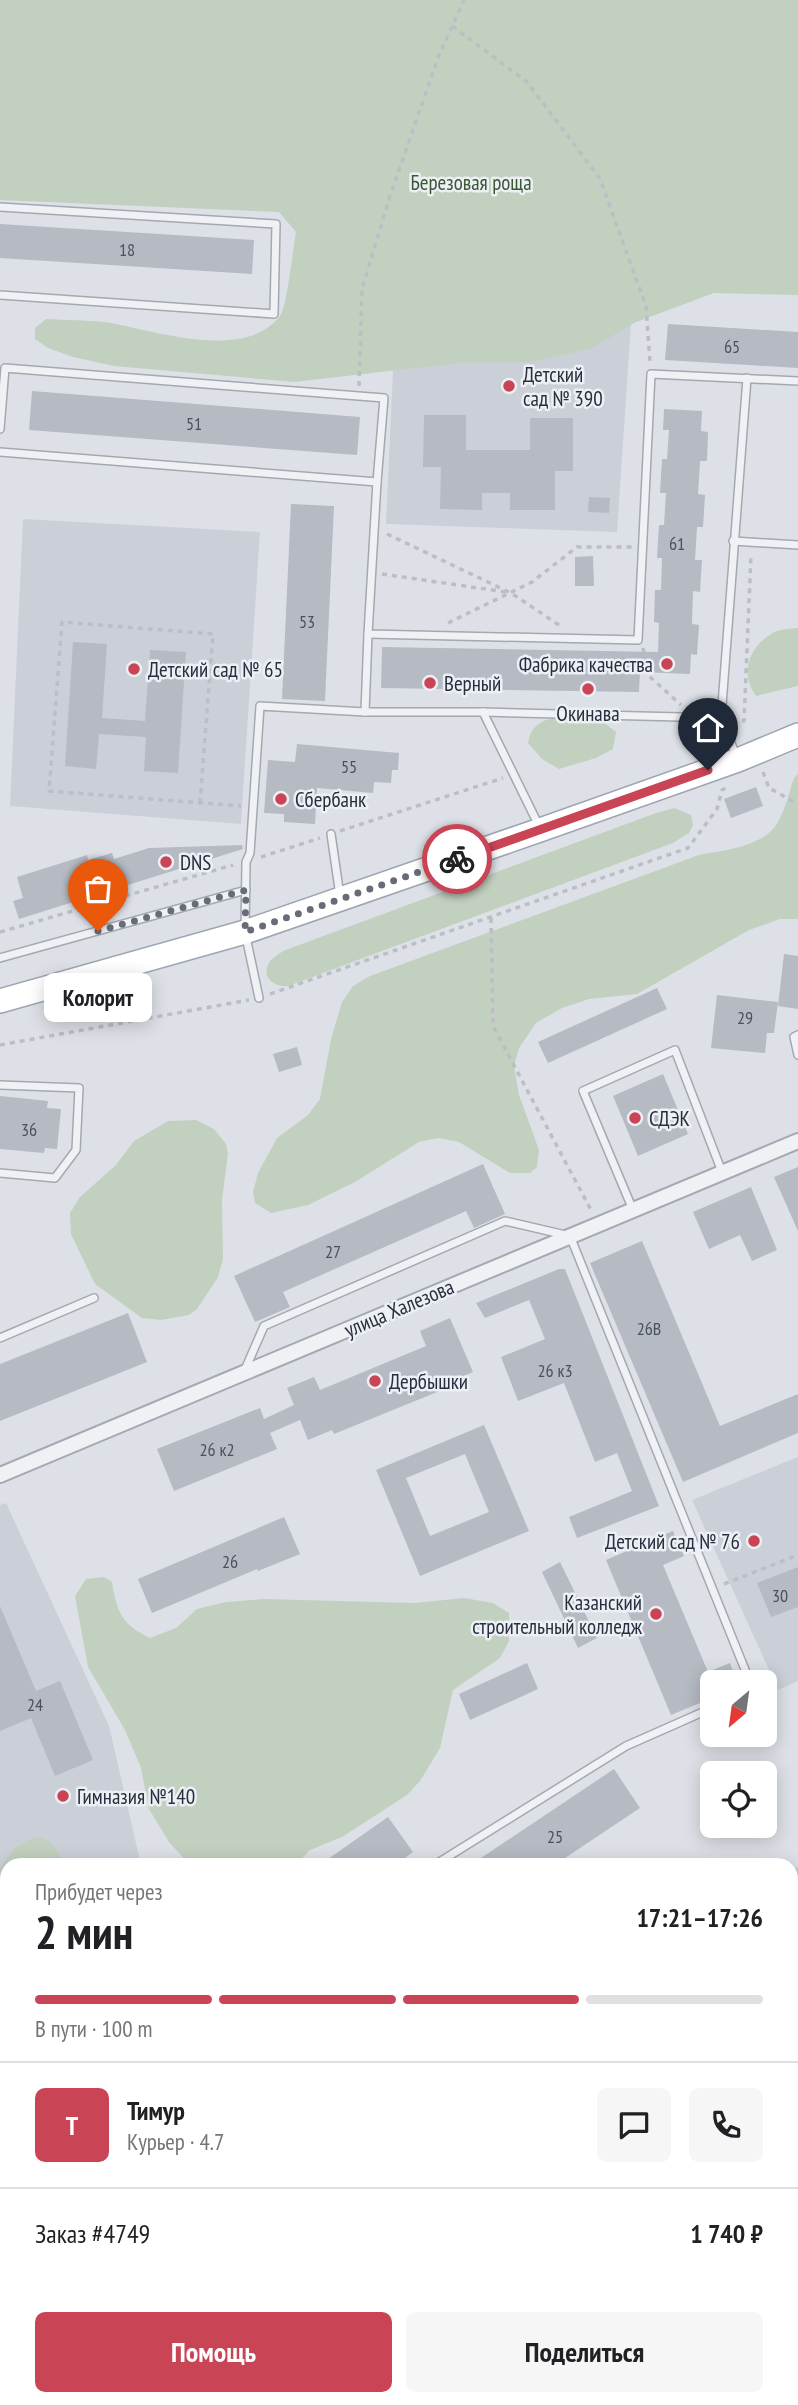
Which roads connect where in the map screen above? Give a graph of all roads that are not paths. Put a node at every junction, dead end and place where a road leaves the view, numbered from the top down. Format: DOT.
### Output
graph roads {
  1 [pos="0,207"];
  2 [pos="0,296"];
  3 [pos="747,379"];
  4 [pos="798,381"];
  5 [pos="0,429"];
  6 [pos="0,452"];
  7 [pos="377,482"];
  8 [pos="733,541"];
  9 [pos="798,545"];
  10 [pos="368,634"];
  11 [pos="365,712"];
  12 [pos="483,712"];
  13 [pos="721,718"];
  14 [pos="798,735"];
  15 [pos="745,768"];
  16 [pos="243,806"];
  17 [pos="253,807"];
  18 [pos="540,830"];
  19 [pos="331,834"];
  20 [pos="246,890"];
  21 [pos="341,900"];
  22 [pos="245,932"];
  23 [pos="0,958"];
  24 [pos="259,998"];
  25 [pos="0,1001"];
  26 [pos="798,1035"];
  27 [pos="798,1055"];
  28 [pos="0,1085"];
  29 [pos="798,1141"];
  30 [pos="722,1172"];
  31 [pos="0,1173"];
  32 [pos="633,1210"];
  33 [pos="570,1236"];
  34 [pos="94,1298"];
  35 [pos="0,1338"];
  36 [pos="244,1373"];
  37 [pos="0,1475"];
  38 [pos="745,1670"];
  39 [pos="700,1713"];
  40 [pos="446,1858"];
  1 -- 2 [label="lane"];
  3 -- 4 [label="lane"];
  3 -- 8 [label="lane"];
  3 -- 10 [label="lane"];
  5 -- 7 [label="lane"];
  6 -- 7 [label="lane"];
  7 -- 10 [label="lane"];
  8 -- 9 [label="lane"];
  8 -- 13 [label="lane"];
  10 -- 11 [label="lane"];
  11 -- 12 [label="lane"];
  11 -- 17 [label="lane"];
  12 -- 13 [label="lane"];
  12 -- 18 [label="lane"];
  13 -- 15 [label="lane"];
  14 -- 15 [label="main road"];
  15 -- 18 [label="main road"];
  16 -- 17 [label="lane"];
  17 -- 20 [label="lane"];
  18 -- 21 [label="main road"];
  19 -- 21 [label="lane"];
  20 -- 22 [label="lane"];
  20 -- 23 [label="lane"];
  21 -- 22 [label="main road"];
  22 -- 24 [label="lane"];
  22 -- 25 [label="main road"];
  26 -- 27 [label="lane"];
  28 -- 31 [label="lane"];
  29 -- 30 [label="street, улица Халезова"];
  30 -- 32 [label="street, улица Халезова"];
  30 -- 32 [label="lane"];
  32 -- 33 [label="street, улица Халезова"];
  33 -- 36 [label="street, улица Халезова"];
  33 -- 36 [label="lane"];
  33 -- 38 [label="lane"];
  34 -- 35 [label="lane"];
  36 -- 37 [label="street, улица Халезова"];
  39 -- 40 [label="lane"];
}
